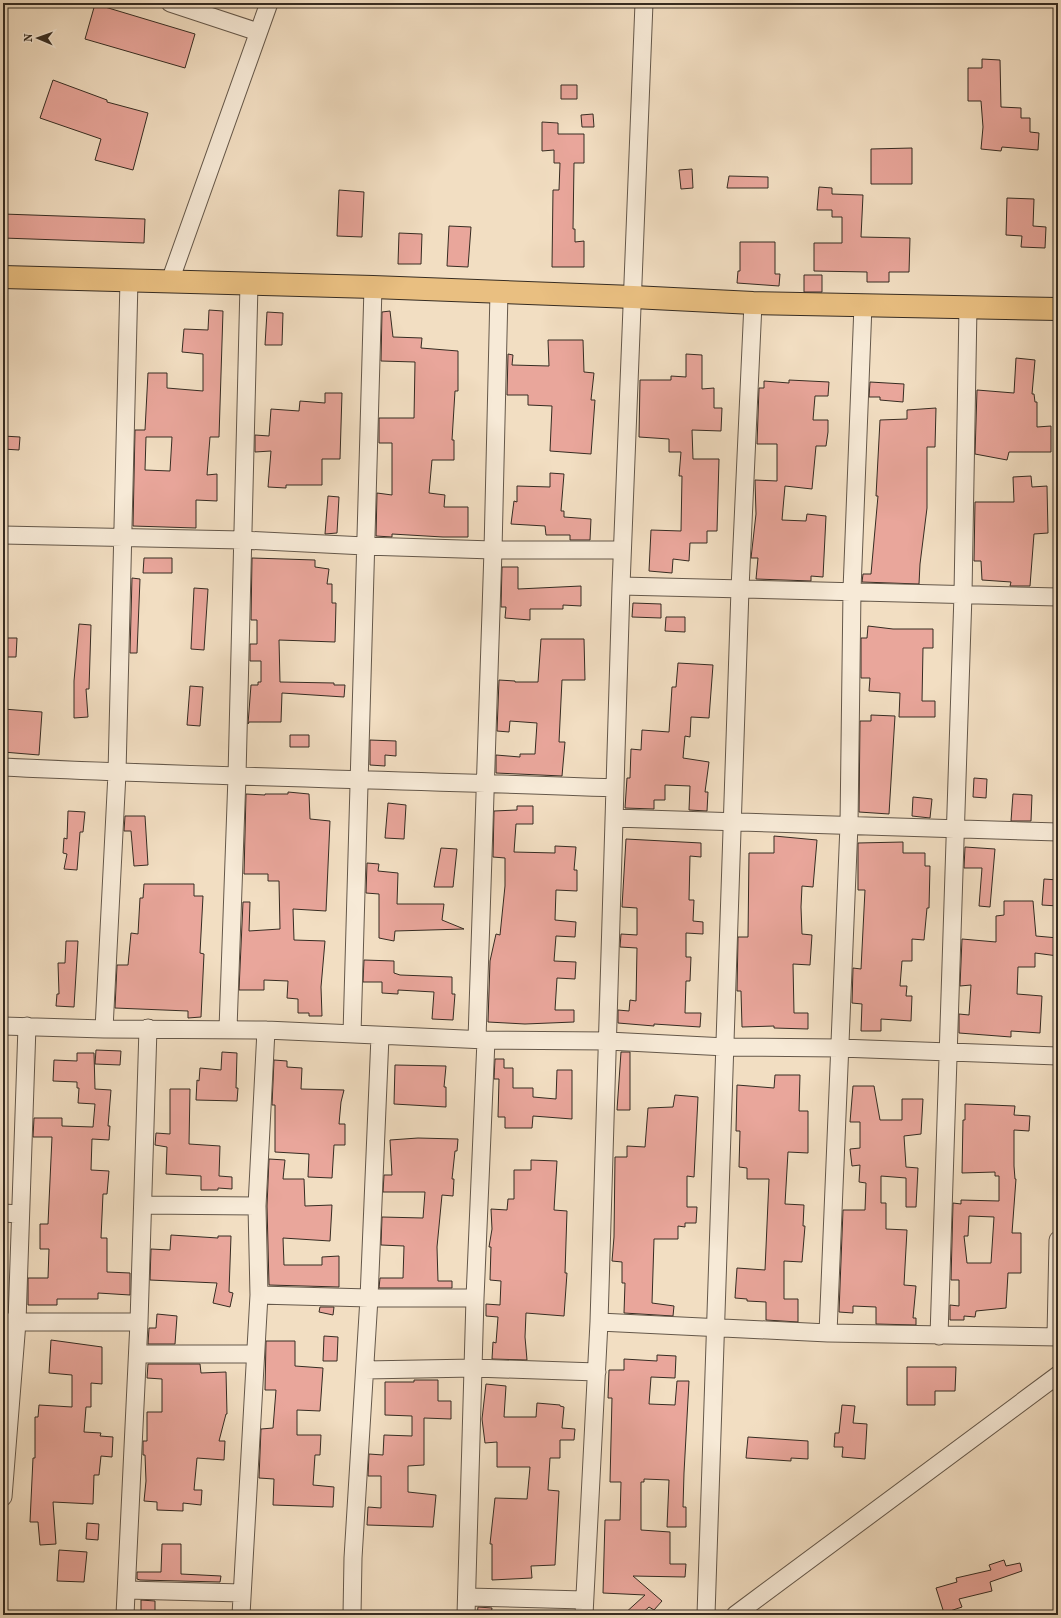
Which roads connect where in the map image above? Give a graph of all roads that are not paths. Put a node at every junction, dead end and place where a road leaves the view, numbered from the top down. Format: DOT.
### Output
graph roads {
  1 [pos="170,3"];
  2 [pos="269,3"];
  3 [pos="644,3"];
  4 [pos="258,32"];
  5 [pos="3,277"];
  6 [pos="129,280"];
  7 [pos="170,281"];
  8 [pos="249,284"];
  9 [pos="373,287"];
  10 [pos="499,292"];
  11 [pos="633,297"];
  12 [pos="753,303"];
  13 [pos="863,305"];
  14 [pos="968,307"];
  15 [pos="1058,309"];
  16 [pos="3,535"];
  17 [pos="122,538"];
  18 [pos="242,540"];
  19 [pos="365,546"];
  20 [pos="493,550"];
  21 [pos="622,550"];
  22 [pos="620,586"];
  23 [pos="740,589"];
  24 [pos="852,590"];
  25 [pos="963,594"];
  26 [pos="1058,597"];
  27 [pos="3,767"];
  28 [pos="117,773"];
  29 [pos="237,776"];
  30 [pos="360,779"];
  31 [pos="486,783"];
  32 [pos="615,788"];
  33 [pos="614,818"];
  34 [pos="733,822"];
  35 [pos="849,825"];
  36 [pos="956,828"];
  37 [pos="1058,832"];
  38 [pos="3,1026"];
  39 [pos="27,1026"];
  40 [pos="148,1028"];
  41 [pos="104,1029"];
  42 [pos="228,1029"];
  43 [pos="266,1030"];
  44 [pos="352,1034"];
  45 [pos="380,1036"];
  46 [pos="482,1039"];
  47 [pos="608,1041"];
  48 [pos="726,1047"];
  49 [pos="840,1048"];
  50 [pos="949,1052"];
  51 [pos="1058,1056"];
  52 [pos="143,1205"];
  53 [pos="257,1206"];
  54 [pos="3,1213"];
  55 [pos="20,1214"];
  56 [pos="1058,1240"];
  57 [pos="259,1294"];
  58 [pos="370,1298"];
  59 [pos="474,1298"];
  60 [pos="10,1322"];
  61 [pos="139,1322"];
  62 [pos="599,1322"];
  63 [pos="716,1328"];
  64 [pos="828,1333"];
  65 [pos="939,1336"];
  66 [pos="1057,1336"];
  67 [pos="138,1354"];
  68 [pos="255,1354"];
  69 [pos="474,1368"];
  70 [pos="366,1370"];
  71 [pos="597,1372"];
  72 [pos="1058,1375"];
  73 [pos="3,1497"];
  74 [pos="126,1590"];
  75 [pos="242,1592"];
  76 [pos="467,1597"];
  77 [pos="584,1608"];
  78 [pos="125,1615"];
  79 [pos="241,1615"];
  80 [pos="352,1615"];
  81 [pos="466,1615"];
  82 [pos="706,1615"];
  83 [pos="735,1615"];
  1 -- 4 [label="street"];
  2 -- 4 [label="street"];
  3 -- 11 [label="street"];
  4 -- 7 [label="street"];
  5 -- 6 [label="main road"];
  6 -- 7 [label="main road"];
  6 -- 17 [label="street"];
  7 -- 8 [label="main road"];
  8 -- 9 [label="main road"];
  8 -- 18 [label="street"];
  9 -- 10 [label="main road"];
  9 -- 19 [label="street"];
  10 -- 11 [label="main road"];
  10 -- 20 [label="street"];
  11 -- 12 [label="main road"];
  11 -- 21 [label="street"];
  12 -- 13 [label="main road"];
  12 -- 23 [label="street"];
  13 -- 14 [label="main road"];
  13 -- 24 [label="street"];
  14 -- 15 [label="main road"];
  14 -- 25 [label="street"];
  16 -- 17 [label="street"];
  17 -- 18 [label="street"];
  17 -- 28 [label="street"];
  18 -- 19 [label="street"];
  18 -- 29 [label="street"];
  19 -- 20 [label="street"];
  19 -- 30 [label="street"];
  20 -- 21 [label="street"];
  20 -- 31 [label="street"];
  21 -- 22 [label="street"];
  22 -- 23 [label="street"];
  22 -- 32 [label="street"];
  23 -- 24 [label="street"];
  23 -- 34 [label="street"];
  24 -- 25 [label="street"];
  24 -- 35 [label="street"];
  25 -- 26 [label="street"];
  25 -- 36 [label="street"];
  27 -- 28 [label="street"];
  28 -- 29 [label="street"];
  28 -- 41 [label="street"];
  29 -- 30 [label="street"];
  29 -- 42 [label="street"];
  30 -- 31 [label="street"];
  30 -- 44 [label="street"];
  31 -- 32 [label="street"];
  31 -- 46 [label="street"];
  32 -- 33 [label="street"];
  33 -- 34 [label="street"];
  33 -- 47 [label="street"];
  34 -- 35 [label="street"];
  34 -- 48 [label="street"];
  35 -- 36 [label="street"];
  35 -- 49 [label="street"];
  36 -- 37 [label="street"];
  36 -- 50 [label="street"];
  38 -- 39 [label="street"];
  39 -- 41 [label="street"];
  39 -- 55 [label="street"];
  40 -- 41 [label="street"];
  40 -- 42 [label="street"];
  40 -- 52 [label="street"];
  42 -- 43 [label="street"];
  43 -- 44 [label="street"];
  43 -- 53 [label="street"];
  44 -- 45 [label="street"];
  45 -- 46 [label="street"];
  45 -- 58 [label="street"];
  46 -- 47 [label="street"];
  46 -- 59 [label="street"];
  47 -- 48 [label="street"];
  47 -- 62 [label="street"];
  48 -- 49 [label="street"];
  48 -- 63 [label="street"];
  49 -- 50 [label="street"];
  49 -- 64 [label="street"];
  50 -- 51 [label="street"];
  50 -- 65 [label="street"];
  52 -- 53 [label="street"];
  52 -- 61 [label="street"];
  53 -- 57 [label="street"];
  54 -- 55 [label="street"];
  55 -- 60 [label="street"];
  56 -- 66 [label="street"];
  57 -- 58 [label="street"];
  57 -- 68 [label="street"];
  58 -- 59 [label="street"];
  58 -- 70 [label="street"];
  59 -- 69 [label="street"];
  60 -- 61 [label="street"];
  60 -- 73 [label="street"];
  61 -- 67 [label="street"];
  62 -- 63 [label="street"];
  62 -- 71 [label="street"];
  63 -- 64 [label="street"];
  63 -- 82 [label="street"];
  64 -- 65 [label="street"];
  65 -- 66 [label="street"];
  67 -- 68 [label="street"];
  67 -- 74 [label="street"];
  68 -- 75 [label="street"];
  69 -- 70 [label="street"];
  69 -- 71 [label="street"];
  69 -- 76 [label="street"];
  70 -- 80 [label="street"];
  71 -- 77 [label="street"];
  72 -- 83 [label="street"];
  74 -- 75 [label="street"];
  74 -- 78 [label="street"];
  75 -- 79 [label="street"];
  76 -- 77 [label="street"];
  76 -- 81 [label="street"];
}
